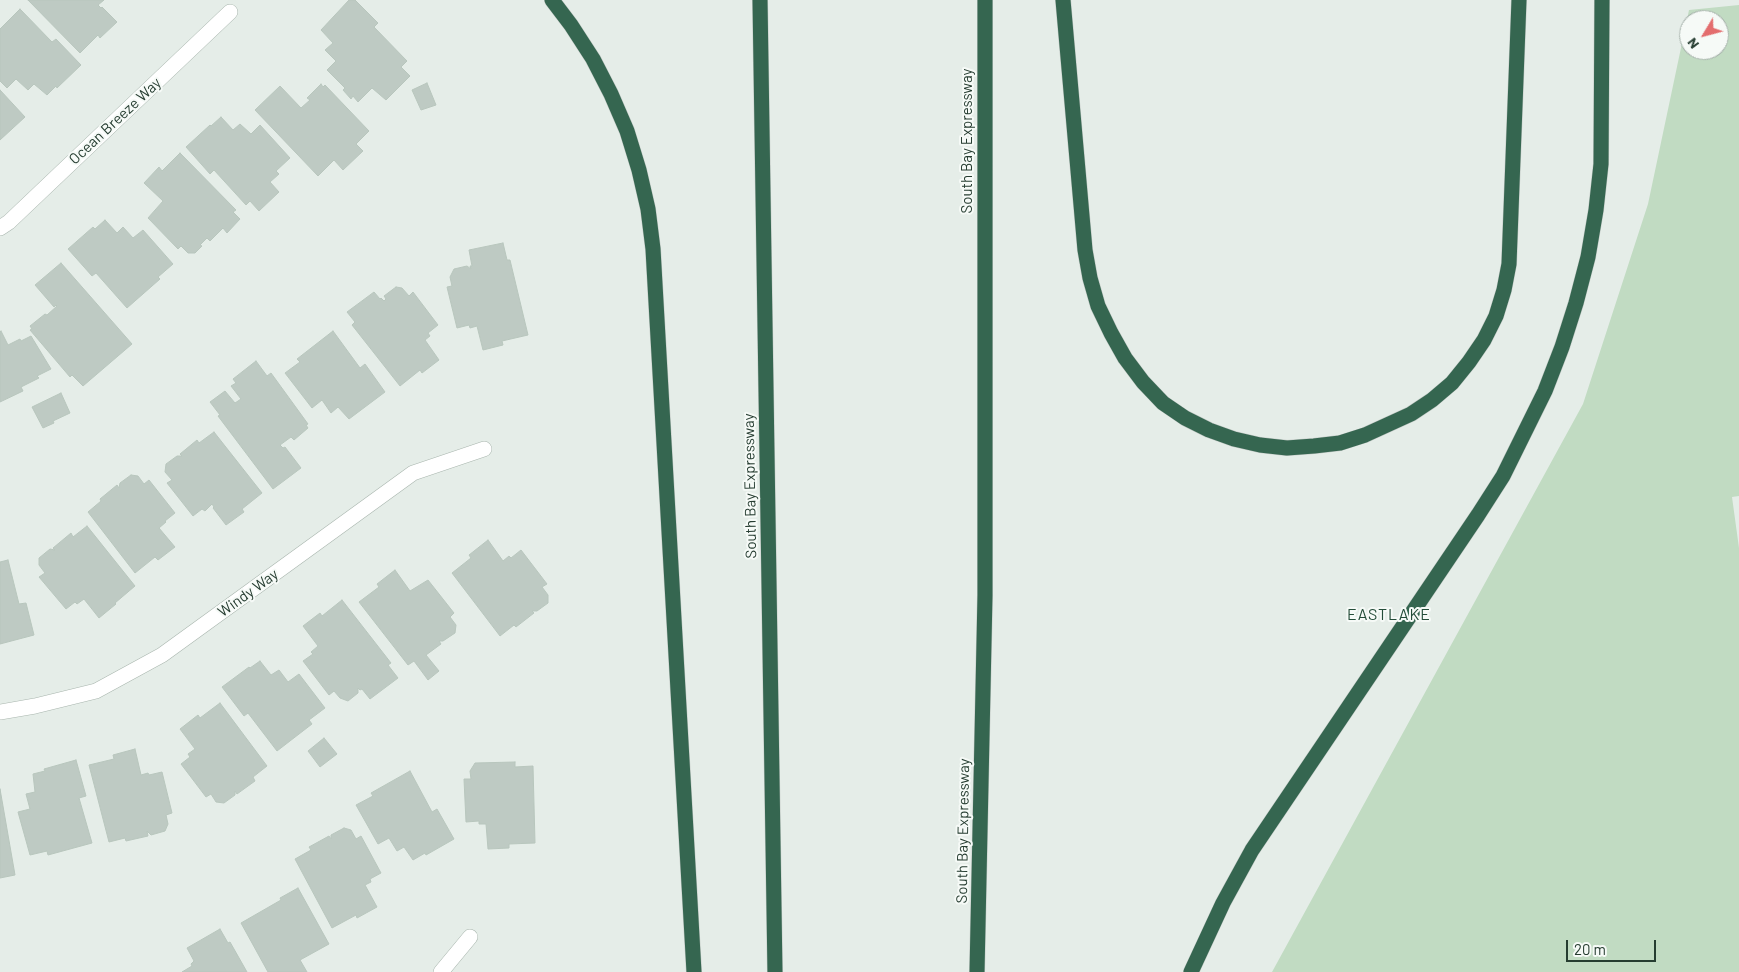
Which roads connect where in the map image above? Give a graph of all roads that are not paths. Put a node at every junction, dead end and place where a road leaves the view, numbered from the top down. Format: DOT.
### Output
graph roads {
  1 [pos="552,0"];
  2 [pos="760,0"];
  3 [pos="985,0"];
  4 [pos="1064,0"];
  5 [pos="1519,0"];
  6 [pos="1602,0"];
  7 [pos="230,12"];
  8 [pos="0,228"];
  9 [pos="484,449"];
  10 [pos="0,712"];
  11 [pos="470,937"];
  12 [pos="441,972"];
  13 [pos="694,972"];
  14 [pos="775,972"];
  15 [pos="977,972"];
  16 [pos="1191,972"];
  1 -- 13 [label="highway"];
  2 -- 14 [label="highway, South Bay Expressway"];
  3 -- 15 [label="highway, South Bay Expressway"];
  4 -- 5 [label="highway"];
  6 -- 16 [label="highway"];
  7 -- 8 [label="street, Ocean Breeze Way"];
  9 -- 10 [label="street, Windy Way"];
  11 -- 12 [label="street"];
}
